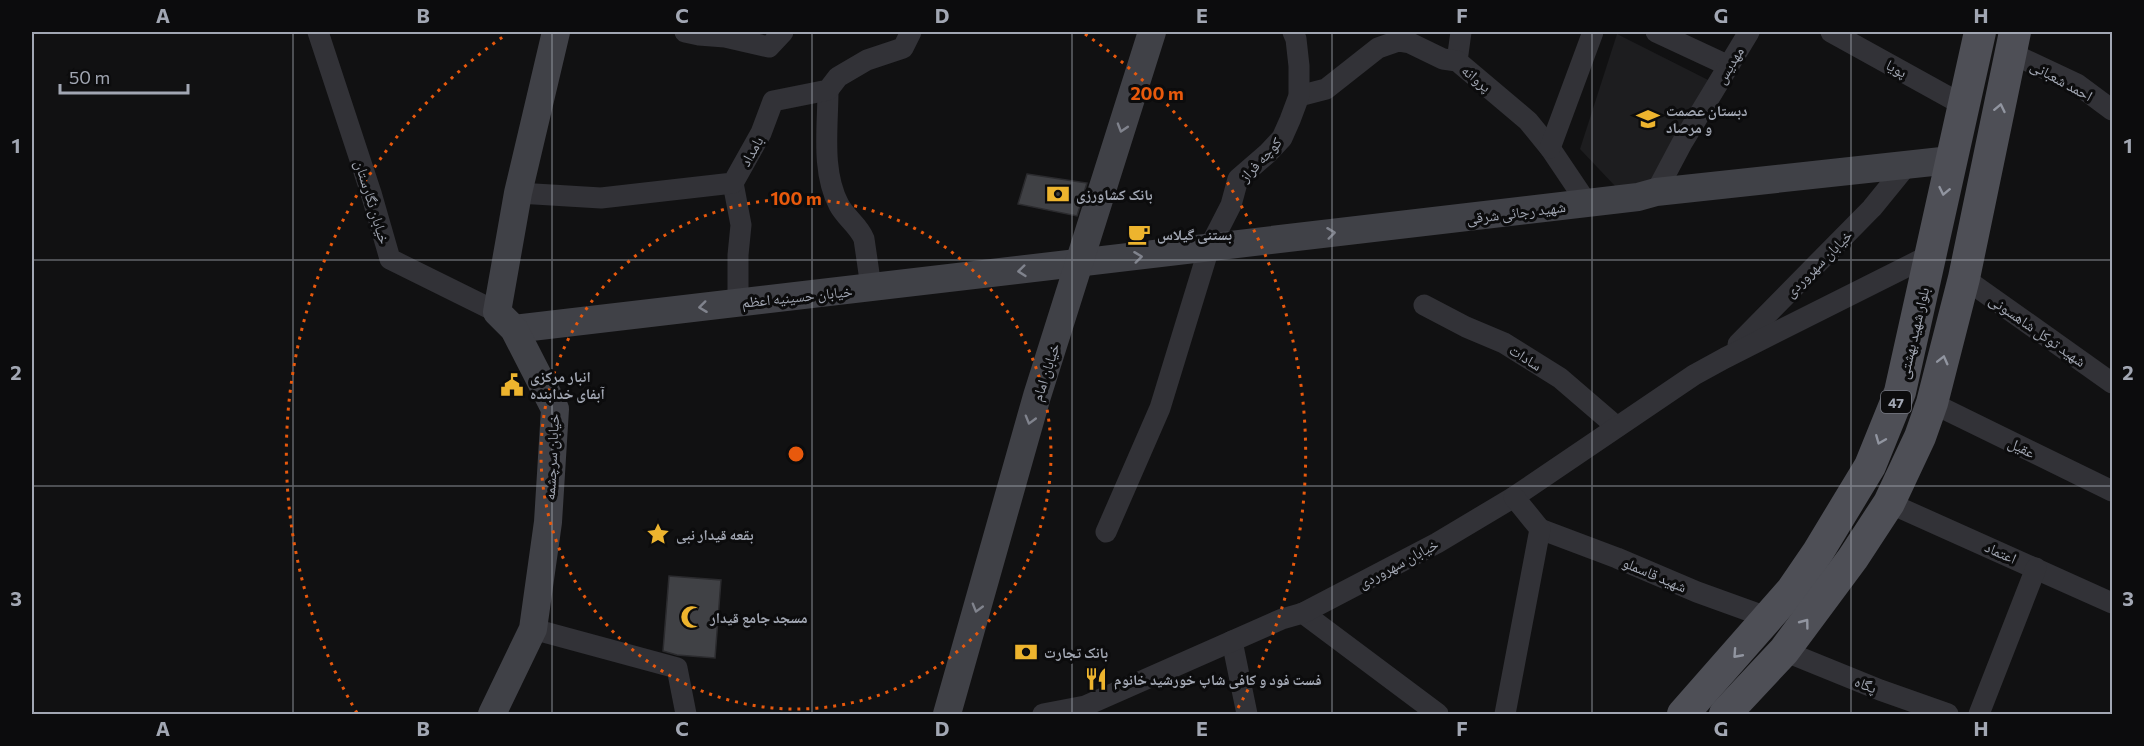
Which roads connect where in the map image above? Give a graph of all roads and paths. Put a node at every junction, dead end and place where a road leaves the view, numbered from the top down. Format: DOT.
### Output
graph roads {
  1 [pos="318,32"];
  2 [pos="556,32"];
  3 [pos="685,32"];
  4 [pos="783,32"];
  5 [pos="911,32"];
  6 [pos="1152,32"];
  7 [pos="1461,32"];
  8 [pos="1593,32"];
  9 [pos="1656,32"];
  10 [pos="1749,32"];
  11 [pos="1831,32"];
  12 [pos="1980,32"];
  13 [pos="1296,34"];
  14 [pos="2013,42"];
  15 [pos="1457,61"];
  16 [pos="1729,66"];
  17 [pos="828,90"];
  18 [pos="1299,96"];
  19 [pos="1964,105"];
  20 [pos="2112,110"];
  21 [pos="1550,148"];
  22 [pos="1952,157"];
  23 [pos="1989,162"];
  24 [pos="1907,165"];
  25 [pos="733,183"];
  26 [pos="518,193"];
  27 [pos="1647,195"];
  28 [pos="1587,203"];
  29 [pos="1209,248"];
  30 [pos="1930,255"];
  31 [pos="1080,264"];
  32 [pos="1964,278"];
  33 [pos="871,288"];
  34 [pos="738,303"];
  35 [pos="1424,305"];
  36 [pos="506,320"];
  37 [pos="1725,358"];
  38 [pos="2112,383"];
  39 [pos="1932,403"];
  40 [pos="1617,426"];
  41 [pos="2112,491"];
  42 [pos="1514,497"];
  43 [pos="1889,503"];
  44 [pos="1540,529"];
  45 [pos="1106,532"];
  46 [pos="2036,568"];
  47 [pos="2112,603"];
  48 [pos="1303,613"];
  49 [pos="1769,618"];
  50 [pos="533,629"];
  51 [pos="1232,641"];
  52 [pos="1784,651"];
  53 [pos="492,714"];
  54 [pos="686,714"];
  55 [pos="947,714"];
  56 [pos="1043,714"];
  57 [pos="1246,714"];
  58 [pos="1438,714"];
  59 [pos="1505,714"];
  60 [pos="1683,714"];
  61 [pos="1725,714"];
  62 [pos="1948,714"];
  63 [pos="1979,714"];
  1 -- 36 [label="street, خیابان نگارستان"];
  2 -- 26 [label="street"];
  3 -- 4 [label="street"];
  5 -- 17 [label="street"];
  6 -- 31 [label="street, خیابان امام, one-way"];
  7 -- 15 [label="street"];
  8 -- 21 [label="street"];
  9 -- 16 [label="street"];
  10 -- 16 [label="street, مهدیس"];
  11 -- 19 [label="street, پویا"];
  12 -- 19 [label="main road, بلوار شهید بهشتی / 47"];
  13 -- 18 [label="street, کوچه فراز"];
  14 -- 20 [label="street, احمد شعبانی"];
  23 -- 14 [label="main road, 47, one-way"];
  15 -- 18 [label="street, پروانه"];
  15 -- 21 [label="street, پروانه"];
  16 -- 27 [label="street, مهدیس"];
  17 -- 25 [label="street, بامداد"];
  17 -- 33 [label="street"];
  18 -- 29 [label="street, کوچه فراز"];
  19 -- 22 [label="main road, بلوار شهید بهشتی / 47"];
  21 -- 28 [label="street, پروانه"];
  22 -- 23 [label="main road"];
  22 -- 24 [label="street, شهید رجائی شرقی"];
  22 -- 30 [label="main road, بلوار شهید بهشتی / 47, one-way"];
  23 -- 32 [label="main road, 47"];
  24 -- 27 [label="street, شهید رجائی شرقی"];
  24 -- 37 [label="street, خیابان سهروردی"];
  25 -- 26 [label="street, بامداد"];
  25 -- 34 [label="street"];
  26 -- 36 [label="street"];
  27 -- 28 [label="street, شهید رجائی شرقی"];
  29 -- 28 [label="street, شهید رجائی شرقی, one-way"];
  31 -- 29 [label="street, شهید رجائی شرقی, one-way"];
  29 -- 45 [label="street, کوچه فراز"];
  30 -- 37 [label="street, خیابان سهروردی"];
  30 -- 49 [label="main road, بلوار شهید بهشتی / 47, one-way"];
  31 -- 33 [label="street, خیابان حسینیه اعظم, one-way"];
  31 -- 55 [label="street, خیابان امام, one-way"];
  32 -- 38 [label="street, شهید توکل شاهسونی"];
  39 -- 32 [label="main road, 47, one-way"];
  33 -- 34 [label="street, خیابان حسینیه اعظم"];
  34 -- 36 [label="street, خیابان حسینیه اعظم, one-way"];
  35 -- 40 [label="street, سادات"];
  36 -- 50 [label="street, خیابان سرچشمه"];
  37 -- 40 [label="street, خیابان سهروردی"];
  39 -- 41 [label="street, عقیل"];
  39 -- 43 [label="main road, 47"];
  40 -- 42 [label="street, خیابان سهروردی"];
  42 -- 44 [label="street"];
  42 -- 48 [label="street, خیابان سهروردی"];
  43 -- 46 [label="street, اعتماد"];
  52 -- 43 [label="main road, 47, one-way"];
  44 -- 49 [label="street, شهید قاسملو"];
  44 -- 59 [label="street"];
  46 -- 47 [label="street, اعتماد"];
  46 -- 63 [label="street"];
  48 -- 51 [label="street, خیابان سهروردی"];
  48 -- 58 [label="street"];
  49 -- 60 [label="main road, بلوار شهید بهشتی / 47, one-way"];
  50 -- 53 [label="street, خیابان سرچشمه"];
  50 -- 54 [label="street"];
  51 -- 56 [label="street, خیابان سهروردی"];
  51 -- 57 [label="street"];
  52 -- 61 [label="main road, 47"];
  52 -- 62 [label="street, پگاه"];
}
